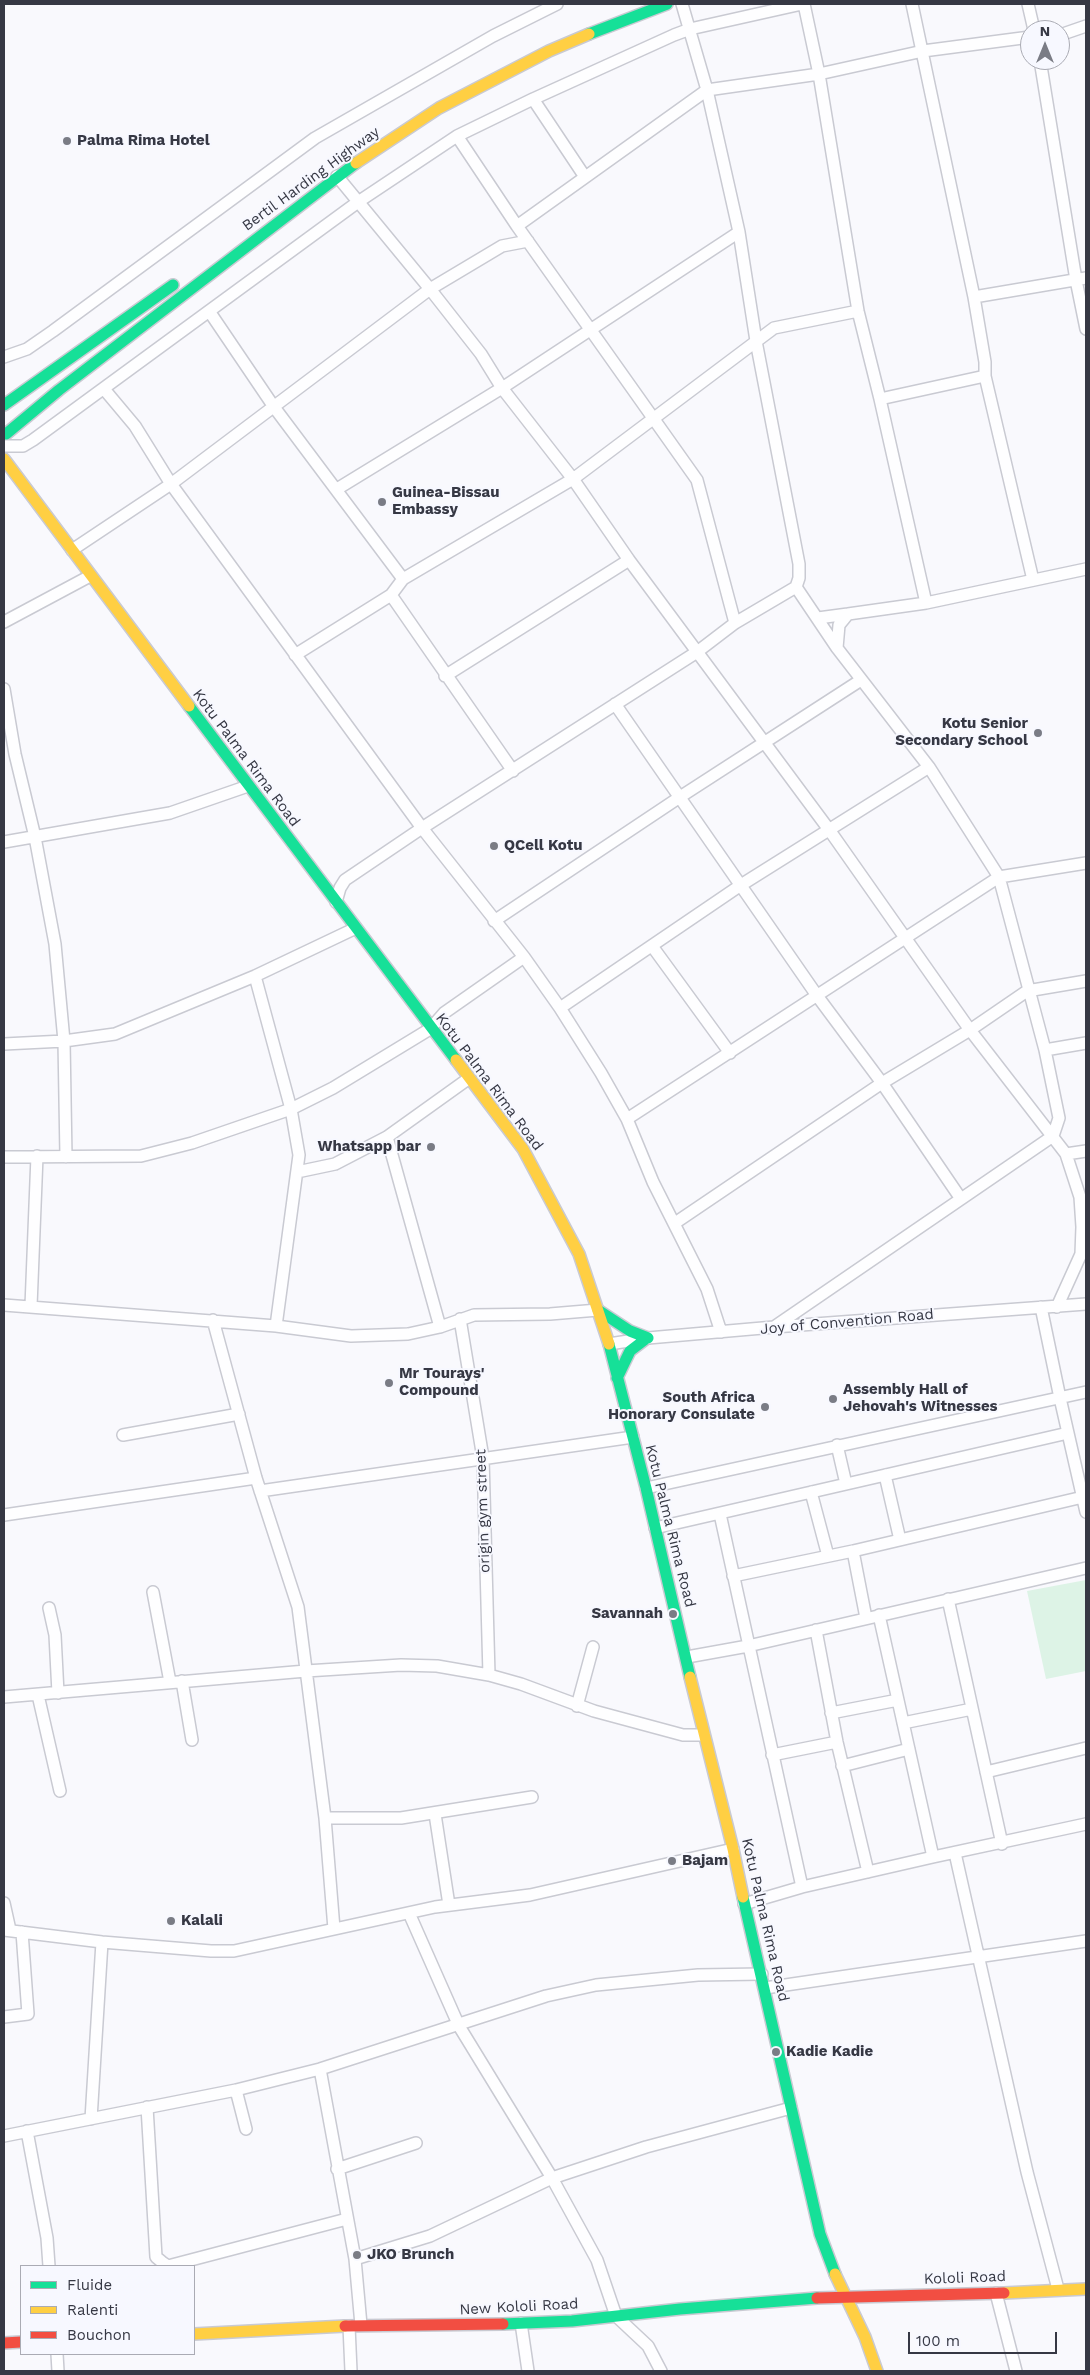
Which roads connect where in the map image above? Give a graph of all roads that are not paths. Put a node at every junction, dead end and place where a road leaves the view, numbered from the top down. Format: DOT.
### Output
graph roads {
  1 [pos="557,4"];
  2 [pos="667,4"];
  3 [pos="682,4"];
  4 [pos="803,4"];
  5 [pos="912,4"];
  6 [pos="1028,4"];
  7 [pos="1032,20"];
  8 [pos="1086,26"];
  9 [pos="690,29"];
  10 [pos="1070,32"];
  11 [pos="1020,38"];
  12 [pos="923,51"];
  13 [pos="1042,70"];
  14 [pos="819,74"];
  15 [pos="707,90"];
  16 [pos="533,98"];
  17 [pos="457,136"];
  18 [pos="336,176"];
  19 [pos="585,177"];
  20 [pos="358,202"];
  21 [pos="517,226"];
  22 [pos="738,232"];
  23 [pos="528,241"];
  24 [pos="182,278"];
  25 [pos="1081,279"];
  26 [pos="430,289"];
  27 [pos="974,297"];
  28 [pos="209,311"];
  29 [pos="858,311"];
  30 [pos="592,329"];
  31 [pos="1086,329"];
  32 [pos="756,341"];
  33 [pos="4,357"];
  34 [pos="985,376"];
  35 [pos="502,388"];
  36 [pos="104,389"];
  37 [pos="880,399"];
  38 [pos="4,405"];
  39 [pos="274,407"];
  40 [pos="653,418"];
  41 [pos="4,436"];
  42 [pos="4,459"];
  43 [pos="573,479"];
  44 [pos="171,484"];
  45 [pos="336,489"];
  46 [pos="72,550"];
  47 [pos="629,560"];
  48 [pos="1086,569"];
  49 [pos="90,576"];
  50 [pos="403,579"];
  51 [pos="1033,580"];
  52 [pos="796,587"];
  53 [pos="391,595"];
  54 [pos="926,603"];
  55 [pos="848,614"];
  56 [pos="818,618"];
  57 [pos="4,622"];
  58 [pos="735,623"];
  59 [pos="837,648"];
  60 [pos="697,652"];
  61 [pos="295,655"];
  62 [pos="445,676"];
  63 [pos="860,680"];
  64 [pos="4,689"];
  65 [pos="616,704"];
  66 [pos="764,742"];
  67 [pos="929,767"];
  68 [pos="513,771"];
  69 [pos="248,786"];
  70 [pos="680,797"];
  71 [pos="422,828"];
  72 [pos="830,831"];
  73 [pos="35,837"];
  74 [pos="4,842"];
  75 [pos="1086,863"];
  76 [pos="999,877"];
  77 [pos="741,885"];
  78 [pos="336,902"];
  79 [pos="494,921"];
  80 [pos="356,928"];
  81 [pos="906,937"];
  82 [pos="652,946"];
  83 [pos="524,957"];
  84 [pos="256,976"];
  85 [pos="1086,981"];
  86 [pos="1028,991"];
  87 [pos="818,996"];
  88 [pos="560,1008"];
  89 [pos="430,1029"];
  90 [pos="970,1030"];
  91 [pos="64,1041"];
  92 [pos="1086,1043"];
  93 [pos="4,1044"];
  94 [pos="1045,1050"];
  95 [pos="730,1053"];
  96 [pos="468,1079"];
  97 [pos="882,1083"];
  98 [pos="291,1109"];
  99 [pos="627,1119"];
  100 [pos="1053,1136"];
  101 [pos="388,1137"];
  102 [pos="1086,1151"];
  103 [pos="1066,1154"];
  104 [pos="4,1156"];
  105 [pos="37,1156"];
  106 [pos="66,1157"];
  107 [pos="297,1172"];
  108 [pos="961,1198"];
  109 [pos="675,1223"];
  110 [pos="1084,1255"];
  111 [pos="1086,1304"];
  112 [pos="4,1305"];
  113 [pos="31,1306"];
  114 [pos="1057,1306"];
  115 [pos="1042,1307"];
  116 [pos="598,1310"];
  117 [pos="460,1319"];
  118 [pos="213,1320"];
  119 [pos="276,1326"];
  120 [pos="440,1327"];
  121 [pos="774,1327"];
  122 [pos="721,1332"];
  123 [pos="647,1338"];
  124 [pos="609,1344"];
  125 [pos="617,1378"];
  126 [pos="1086,1392"];
  127 [pos="1060,1398"];
  128 [pos="239,1414"];
  129 [pos="1068,1433"];
  130 [pos="123,1435"];
  131 [pos="633,1437"];
  132 [pos="837,1445"];
  133 [pos="483,1458"];
  134 [pos="1082,1467"];
  135 [pos="885,1475"];
  136 [pos="256,1478"];
  137 [pos="846,1484"];
  138 [pos="646,1488"];
  139 [pos="260,1490"];
  140 [pos="811,1492"];
  141 [pos="1083,1497"];
  142 [pos="1086,1512"];
  143 [pos="720,1514"];
  144 [pos="4,1515"];
  145 [pos="655,1528"];
  146 [pos="900,1540"];
  147 [pos="853,1552"];
  148 [pos="828,1556"];
  149 [pos="1086,1568"];
  150 [pos="733,1576"];
  151 [pos="154,1592"];
  152 [pos="948,1599"];
  153 [pos="49,1608"];
  154 [pos="879,1615"];
  155 [pos="866,1618"];
  156 [pos="816,1630"];
  157 [pos="748,1646"];
  158 [pos="593,1647"];
  159 [pos="687,1657"];
  160 [pos="306,1671"];
  161 [pos="489,1675"];
  162 [pos="182,1681"];
  163 [pos="170,1682"];
  164 [pos="58,1693"];
  165 [pos="38,1695"];
  166 [pos="4,1698"];
  167 [pos="898,1700"];
  168 [pos="577,1706"];
  169 [pos="972,1708"];
  170 [pos="831,1713"];
  171 [pos="903,1724"];
  172 [pos="704,1735"];
  173 [pos="192,1740"];
  174 [pos="837,1742"];
  175 [pos="1086,1748"];
  176 [pos="908,1749"];
  177 [pos="772,1755"];
  178 [pos="842,1766"];
  179 [pos="986,1772"];
  180 [pos="60,1791"];
  181 [pos="532,1797"];
  182 [pos="434,1814"];
  183 [pos="325,1818"];
  184 [pos="1086,1824"];
  185 [pos="1002,1844"];
  186 [pos="733,1849"];
  187 [pos="955,1853"];
  188 [pos="932,1857"];
  189 [pos="868,1872"];
  190 [pos="802,1888"];
  191 [pos="4,1904"];
  192 [pos="744,1904"];
  193 [pos="449,1905"];
  194 [pos="409,1914"];
  195 [pos="334,1929"];
  196 [pos="12,1931"];
  197 [pos="1086,1940"];
  198 [pos="102,1942"];
  199 [pos="978,1955"];
  200 [pos="762,1974"];
  201 [pos="765,1988"];
  202 [pos="4,2017"];
  203 [pos="458,2026"];
  204 [pos="320,2069"];
  205 [pos="236,2090"];
  206 [pos="147,2107"];
  207 [pos="791,2108"];
  208 [pos="91,2119"];
  209 [pos="246,2129"];
  210 [pos="27,2131"];
  211 [pos="4,2136"];
  212 [pos="416,2143"];
  213 [pos="337,2169"];
  214 [pos="552,2178"];
  215 [pos="346,2219"];
  216 [pos="355,2259"];
  217 [pos="49,2265"];
  218 [pos="166,2265"];
  219 [pos="172,2265"];
  220 [pos="1058,2289"];
  221 [pos="1086,2289"];
  222 [pos="996,2293"];
  223 [pos="844,2296"];
  224 [pos="616,2316"];
  225 [pos="521,2323"];
  226 [pos="361,2325"];
  227 [pos="349,2326"];
  228 [pos="195,2334"];
  229 [pos="20,2342"];
  230 [pos="4,2343"];
  231 [pos="57,2355"];
  232 [pos="58,2371"];
  233 [pos="352,2371"];
  234 [pos="528,2371"];
  235 [pos="660,2371"];
  236 [pos="877,2371"];
  237 [pos="1016,2371"];
  1 -- 33 [label="street"];
  2 -- 18 [label="street, Bertil Harding Highway"];
  3 -- 9 [label="street"];
  4 -- 9 [label="street"];
  4 -- 14 [label="street"];
  5 -- 12 [label="street"];
  6 -- 7 [label="street"];
  8 -- 10 [label="street"];
  9 -- 15 [label="street"];
  9 -- 16 [label="street"];
  11 -- 12 [label="street"];
  12 -- 14 [label="street"];
  12 -- 27 [label="street"];
  13 -- 25 [label="street"];
  14 -- 15 [label="street"];
  14 -- 29 [label="street"];
  15 -- 19 [label="street"];
  15 -- 22 [label="street"];
  16 -- 17 [label="street"];
  16 -- 19 [label="street"];
  17 -- 20 [label="street"];
  17 -- 21 [label="street"];
  18 -- 20 [label="street"];
  18 -- 41 [label="street, Bertil Harding Highway"];
  19 -- 21 [label="street"];
  20 -- 26 [label="street"];
  20 -- 28 [label="street"];
  21 -- 23 [label="street"];
  22 -- 30 [label="street"];
  22 -- 32 [label="street"];
  23 -- 26 [label="street"];
  23 -- 30 [label="street"];
  24 -- 38 [label="street"];
  25 -- 27 [label="street"];
  25 -- 31 [label="street"];
  26 -- 35 [label="street"];
  26 -- 39 [label="street"];
  27 -- 34 [label="street"];
  28 -- 36 [label="street"];
  28 -- 39 [label="street"];
  29 -- 32 [label="street"];
  29 -- 37 [label="street"];
  30 -- 35 [label="street"];
  30 -- 40 [label="street"];
  32 -- 40 [label="street"];
  32 -- 52 [label="street"];
  34 -- 37 [label="street"];
  34 -- 51 [label="street"];
  35 -- 43 [label="street"];
  35 -- 45 [label="street"];
  36 -- 41 [label="street"];
  36 -- 44 [label="street"];
  37 -- 54 [label="street"];
  39 -- 44 [label="street"];
  39 -- 45 [label="street"];
  40 -- 43 [label="street"];
  40 -- 58 [label="street"];
  42 -- 46 [label="street, Kotu Palma Rima Road"];
  43 -- 47 [label="street"];
  43 -- 50 [label="street"];
  44 -- 46 [label="street"];
  44 -- 61 [label="street"];
  45 -- 50 [label="street"];
  46 -- 49 [label="street, Kotu Palma Rima Road"];
  47 -- 60 [label="street"];
  47 -- 62 [label="street"];
  48 -- 51 [label="street"];
  49 -- 57 [label="street"];
  49 -- 69 [label="street, Kotu Palma Rima Road"];
  50 -- 53 [label="street"];
  51 -- 54 [label="street"];
  52 -- 56 [label="street"];
  52 -- 58 [label="street"];
  53 -- 61 [label="street"];
  53 -- 62 [label="street"];
  54 -- 55 [label="street"];
  55 -- 56 [label="street"];
  55 -- 59 [label="street"];
  56 -- 59 [label="street"];
  58 -- 60 [label="street"];
  59 -- 63 [label="street"];
  60 -- 65 [label="street"];
  60 -- 66 [label="street"];
  61 -- 71 [label="street"];
  62 -- 68 [label="street"];
  63 -- 66 [label="street"];
  63 -- 67 [label="street"];
  64 -- 73 [label="street"];
  65 -- 68 [label="street"];
  65 -- 70 [label="street"];
  66 -- 70 [label="street"];
  66 -- 72 [label="street"];
  67 -- 72 [label="street"];
  67 -- 76 [label="street"];
  68 -- 71 [label="street"];
  69 -- 73 [label="street"];
  69 -- 78 [label="street, Kotu Palma Rima Road"];
  70 -- 77 [label="street"];
  70 -- 79 [label="street"];
  71 -- 78 [label="street"];
  71 -- 79 [label="street"];
  72 -- 77 [label="street"];
  72 -- 81 [label="street"];
  73 -- 74 [label="street"];
  73 -- 91 [label="street"];
  75 -- 76 [label="street"];
  76 -- 81 [label="street"];
  76 -- 86 [label="street"];
  77 -- 82 [label="street"];
  77 -- 87 [label="street"];
  78 -- 80 [label="street, Kotu Palma Rima Road"];
  79 -- 83 [label="street"];
  80 -- 84 [label="street"];
  80 -- 89 [label="street, Kotu Palma Rima Road"];
  81 -- 87 [label="street"];
  81 -- 90 [label="street"];
  82 -- 88 [label="street"];
  82 -- 95 [label="street"];
  83 -- 88 [label="street"];
  83 -- 89 [label="street"];
  84 -- 91 [label="street"];
  84 -- 98 [label="street"];
  85 -- 86 [label="street"];
  86 -- 90 [label="street"];
  86 -- 94 [label="street"];
  87 -- 95 [label="street"];
  87 -- 97 [label="street"];
  88 -- 99 [label="street"];
  89 -- 96 [label="street, Kotu Palma Rima Road"];
  89 -- 98 [label="street"];
  90 -- 97 [label="street"];
  90 -- 100 [label="street"];
  91 -- 93 [label="street"];
  91 -- 106 [label="street"];
  92 -- 94 [label="street"];
  94 -- 100 [label="street"];
  95 -- 99 [label="street"];
  96 -- 101 [label="street"];
  96 -- 116 [label="street, Kotu Palma Rima Road"];
  97 -- 108 [label="street"];
  97 -- 109 [label="street"];
  98 -- 106 [label="street"];
  98 -- 107 [label="street"];
  99 -- 109 [label="street"];
  100 -- 103 [label="street"];
  100 -- 108 [label="street"];
  101 -- 107 [label="street"];
  101 -- 120 [label="street"];
  102 -- 103 [label="street"];
  103 -- 110 [label="street"];
  104 -- 105 [label="street"];
  105 -- 106 [label="street"];
  105 -- 113 [label="street"];
  107 -- 119 [label="street"];
  108 -- 121 [label="street"];
  109 -- 122 [label="street"];
  110 -- 114 [label="street"];
  111 -- 114 [label="street, Joy of Convention Road"];
  112 -- 113 [label="street"];
  113 -- 118 [label="street"];
  114 -- 115 [label="street, Joy of Convention Road"];
  115 -- 121 [label="street, Joy of Convention Road"];
  115 -- 127 [label="street"];
  116 -- 117 [label="street"];
  116 -- 123 [label="street"];
  116 -- 124 [label="street, Kotu Palma Rima Road"];
  117 -- 120 [label="street"];
  117 -- 133 [label="street, origin gym street"];
  118 -- 119 [label="street"];
  118 -- 128 [label="street"];
  119 -- 120 [label="street"];
  121 -- 122 [label="street, Joy of Convention Road"];
  122 -- 123 [label="street, Joy of Convention Road"];
  123 -- 124 [label="street, Joy of Convention Road"];
  123 -- 125 [label="street"];
  124 -- 125 [label="street, Kotu Palma Rima Road"];
  125 -- 131 [label="street, Kotu Palma Rima Road"];
  126 -- 127 [label="street"];
  127 -- 129 [label="street"];
  127 -- 132 [label="street"];
  128 -- 130 [label="street"];
  128 -- 136 [label="street"];
  129 -- 134 [label="street"];
  129 -- 135 [label="street"];
  131 -- 133 [label="street"];
  131 -- 138 [label="street, Kotu Palma Rima Road"];
  132 -- 137 [label="street"];
  132 -- 138 [label="street"];
  133 -- 139 [label="street"];
  133 -- 161 [label="street, origin gym street"];
  134 -- 141 [label="street"];
  135 -- 137 [label="street"];
  135 -- 146 [label="street"];
  136 -- 139 [label="street"];
  136 -- 144 [label="street"];
  137 -- 140 [label="street"];
  138 -- 145 [label="street, Kotu Palma Rima Road"];
  139 -- 160 [label="street"];
  140 -- 143 [label="street"];
  140 -- 148 [label="street"];
  141 -- 142 [label="street"];
  141 -- 146 [label="street"];
  143 -- 145 [label="street"];
  143 -- 150 [label="street"];
  145 -- 159 [label="street, Kotu Palma Rima Road"];
  146 -- 147 [label="street"];
  147 -- 148 [label="street"];
  147 -- 155 [label="street"];
  148 -- 150 [label="street"];
  149 -- 152 [label="street"];
  150 -- 157 [label="street"];
  151 -- 163 [label="street"];
  152 -- 154 [label="street"];
  152 -- 169 [label="street"];
  153 -- 164 [label="street"];
  154 -- 155 [label="street"];
  154 -- 167 [label="street"];
  155 -- 156 [label="street"];
  156 -- 157 [label="street"];
  156 -- 170 [label="street"];
  157 -- 159 [label="street"];
  157 -- 177 [label="street"];
  158 -- 168 [label="street"];
  159 -- 172 [label="street, Kotu Palma Rima Road"];
  160 -- 161 [label="street"];
  160 -- 162 [label="street"];
  160 -- 183 [label="street"];
  161 -- 168 [label="street"];
  162 -- 163 [label="street"];
  162 -- 173 [label="street"];
  163 -- 164 [label="street"];
  164 -- 165 [label="street"];
  165 -- 166 [label="street"];
  165 -- 180 [label="street"];
  167 -- 170 [label="street"];
  167 -- 171 [label="street"];
  168 -- 172 [label="street"];
  169 -- 171 [label="street"];
  169 -- 179 [label="street"];
  170 -- 174 [label="street"];
  171 -- 176 [label="street"];
  172 -- 186 [label="street, Kotu Palma Rima Road"];
  174 -- 177 [label="street"];
  174 -- 178 [label="street"];
  175 -- 179 [label="street"];
  176 -- 178 [label="street"];
  176 -- 188 [label="street"];
  177 -- 190 [label="street"];
  178 -- 189 [label="street"];
  179 -- 185 [label="street"];
  181 -- 182 [label="street"];
  182 -- 183 [label="street"];
  182 -- 193 [label="street"];
  183 -- 195 [label="street"];
  184 -- 185 [label="street"];
  185 -- 187 [label="street"];
  186 -- 192 [label="street, Kotu Palma Rima Road"];
  186 -- 193 [label="street"];
  187 -- 188 [label="street"];
  187 -- 199 [label="street"];
  188 -- 189 [label="street"];
  189 -- 190 [label="street"];
  190 -- 192 [label="street"];
  191 -- 196 [label="street"];
  192 -- 200 [label="street, Kotu Palma Rima Road"];
  193 -- 194 [label="street"];
  194 -- 195 [label="street"];
  194 -- 203 [label="street"];
  195 -- 198 [label="street"];
  196 -- 198 [label="street"];
  196 -- 202 [label="street"];
  197 -- 199 [label="street"];
  198 -- 208 [label="street"];
  199 -- 201 [label="street"];
  199 -- 220 [label="street"];
  200 -- 201 [label="street, Kotu Palma Rima Road"];
  200 -- 203 [label="street"];
  201 -- 207 [label="street, Kotu Palma Rima Road"];
  203 -- 204 [label="street"];
  203 -- 214 [label="street"];
  204 -- 205 [label="street"];
  204 -- 213 [label="street"];
  205 -- 206 [label="street"];
  205 -- 209 [label="street"];
  206 -- 208 [label="street"];
  206 -- 218 [label="street"];
  207 -- 214 [label="street"];
  207 -- 223 [label="street, Kotu Palma Rima Road"];
  208 -- 210 [label="street"];
  210 -- 211 [label="street"];
  210 -- 217 [label="street"];
  212 -- 213 [label="street"];
  213 -- 215 [label="street"];
  214 -- 216 [label="street"];
  214 -- 224 [label="street"];
  215 -- 216 [label="street"];
  215 -- 219 [label="street"];
  216 -- 226 [label="street"];
  220 -- 221 [label="street, Kololi Road"];
  220 -- 222 [label="street, Kololi Road"];
  222 -- 223 [label="street, Kololi Road"];
  222 -- 237 [label="street"];
  223 -- 224 [label="street, New Kololi Road"];
  223 -- 236 [label="street, Kotu Palma Rima Road"];
  224 -- 225 [label="street, New Kololi Road"];
  224 -- 235 [label="street"];
  225 -- 226 [label="street, New Kololi Road"];
  225 -- 234 [label="street"];
  226 -- 227 [label="street, New Kololi Road"];
  227 -- 228 [label="street, New Kololi Road"];
  227 -- 233 [label="street"];
  229 -- 230 [label="street"];
  231 -- 232 [label="street"];
}
